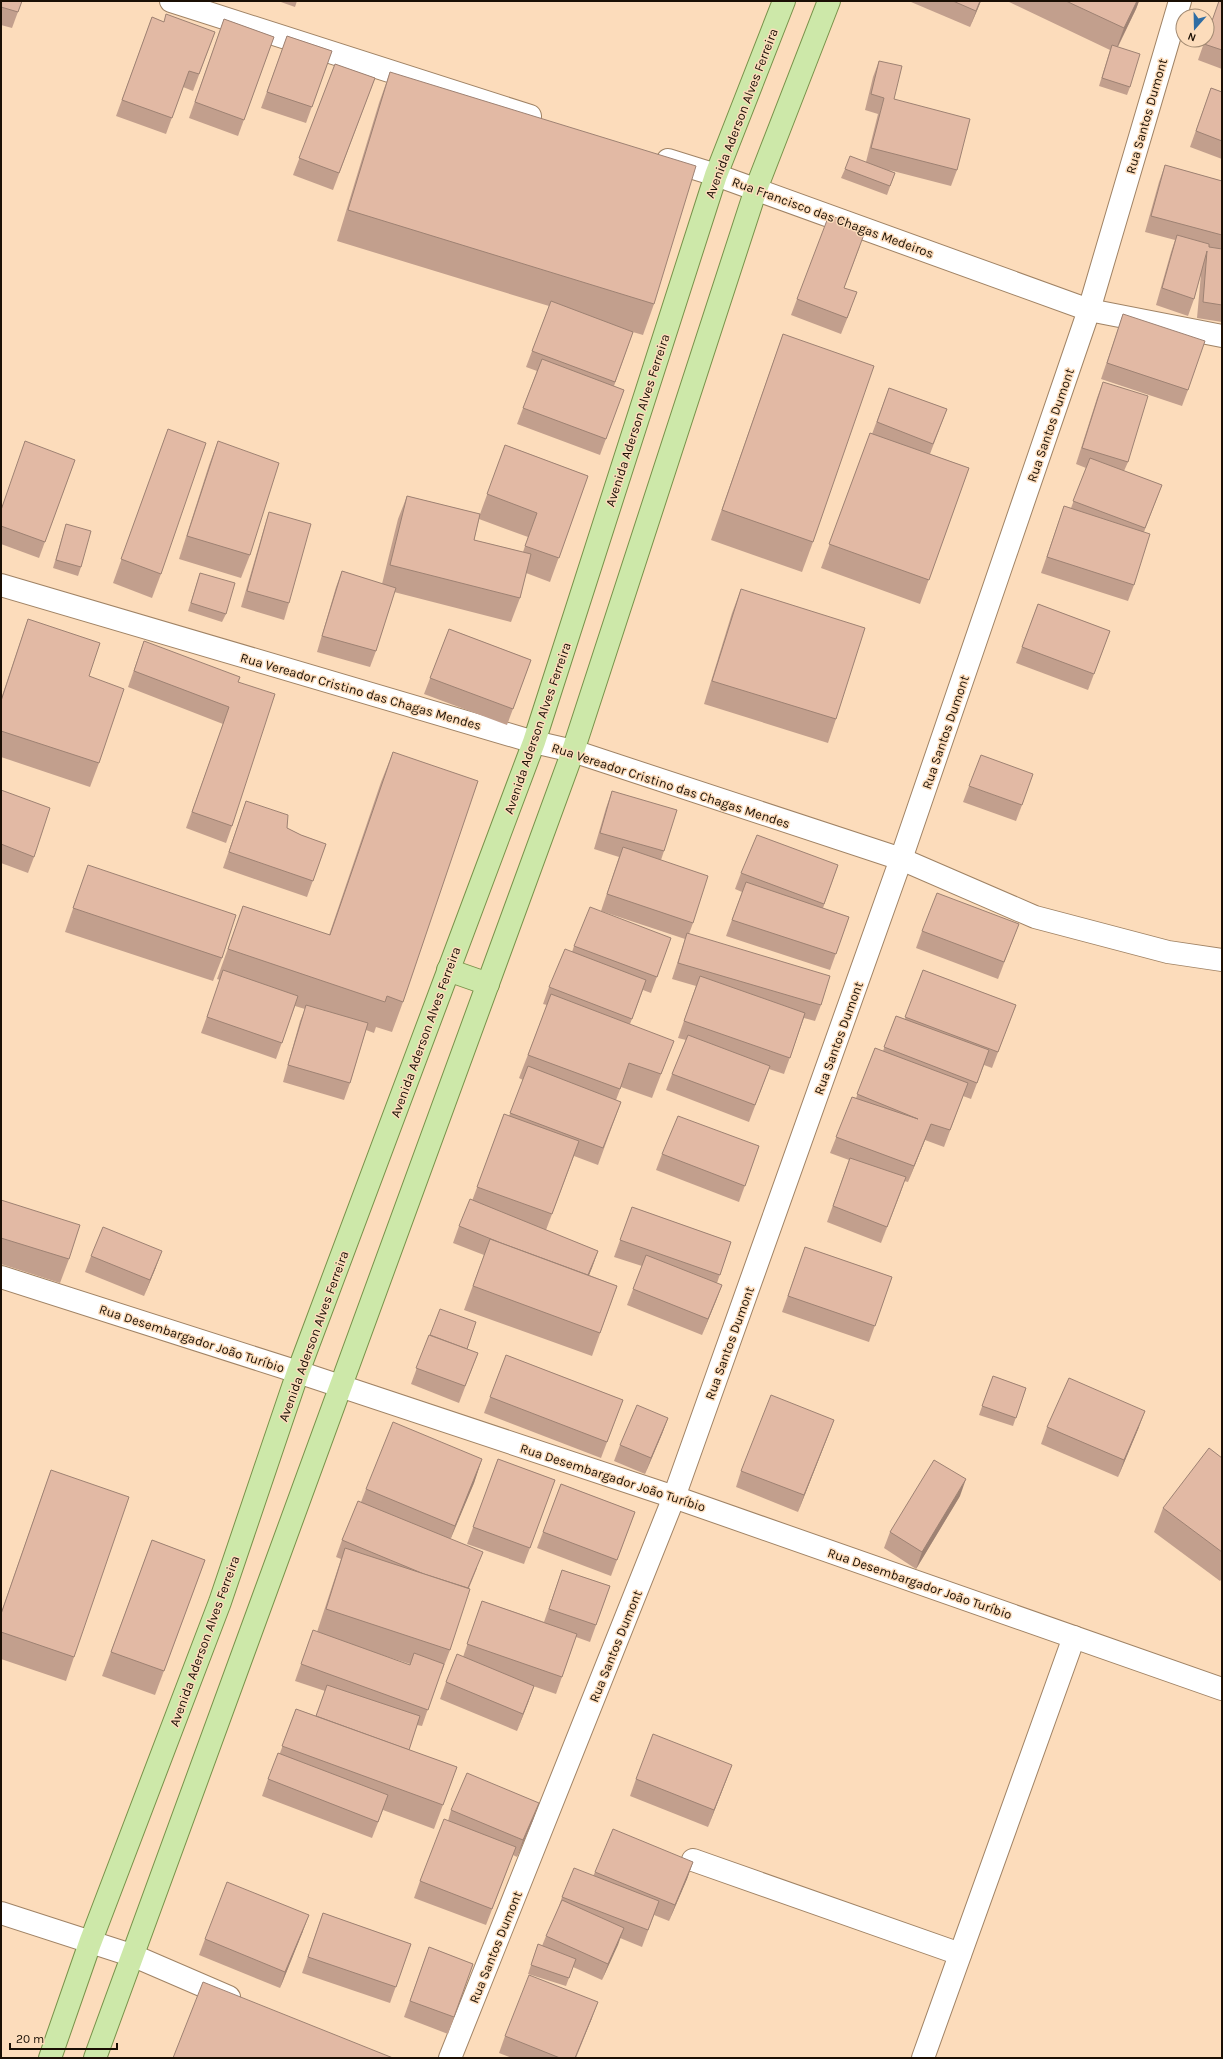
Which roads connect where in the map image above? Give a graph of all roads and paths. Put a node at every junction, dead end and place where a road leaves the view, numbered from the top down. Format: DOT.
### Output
graph roads {
  1 [pos="171,1"];
  2 [pos="784,1"];
  3 [pos="829,1"];
  4 [pos="1180,1"];
  5 [pos="550,122"];
  6 [pos="648,153"];
  7 [pos="716,175"];
  8 [pos="756,189"];
  9 [pos="1089,310"];
  10 [pos="1222,336"];
  11 [pos="1,585"];
  12 [pos="534,742"];
  13 [pos="573,751"];
  14 [pos="901,859"];
  15 [pos="1222,960"];
  16 [pos="448,970"];
  17 [pos="488,984"];
  18 [pos="1,1277"];
  19 [pos="298,1372"];
  20 [pos="340,1387"];
  21 [pos="674,1497"];
  22 [pos="1074,1637"];
  23 [pos="1222,1689"];
  24 [pos="693,1860"];
  25 [pos="1,1914"];
  26 [pos="90,1943"];
  27 [pos="960,1954"];
  28 [pos="134,1956"];
  29 [pos="248,2005"];
  30 [pos="50,2058"];
  31 [pos="95,2058"];
  32 [pos="450,2058"];
  33 [pos="923,2058"];
  1 -- 5 [label="street"];
  2 -- 7 [label="main road, Avenida Aderson Alves Ferreira"];
  3 -- 8 [label="main road"];
  4 -- 9 [label="street, Rua Santos Dumont"];
  6 -- 7 [label="street, Rua Francisco das Chagas Medeiros"];
  7 -- 8 [label="street, Rua Francisco das Chagas Medeiros"];
  7 -- 12 [label="main road, Avenida Aderson Alves Ferreira"];
  8 -- 9 [label="street, Rua Francisco das Chagas Medeiros"];
  8 -- 13 [label="main road"];
  9 -- 10 [label="street, Rua Francisco das Chagas Medeiros"];
  9 -- 14 [label="street, Rua Santos Dumont"];
  11 -- 12 [label="street, Rua Vereador Cristino das Chagas Mendes"];
  12 -- 13 [label="street, Rua Vereador Cristino das Chagas Mendes"];
  12 -- 16 [label="main road, Avenida Aderson Alves Ferreira"];
  13 -- 14 [label="street, Rua Vereador Cristino das Chagas Mendes"];
  13 -- 17 [label="main road"];
  14 -- 15 [label="street, Rua Vereador Cristino das Chagas Mendes"];
  14 -- 21 [label="street, Rua Santos Dumont"];
  16 -- 17 [label="main road"];
  16 -- 19 [label="main road, Avenida Aderson Alves Ferreira"];
  17 -- 20 [label="main road"];
  18 -- 19 [label="street, Rua Desembargador João Turíbio"];
  19 -- 20 [label="street, Rua Desembargador João Turíbio"];
  19 -- 26 [label="main road, Avenida Aderson Alves Ferreira"];
  20 -- 21 [label="street, Rua Desembargador João Turíbio"];
  20 -- 28 [label="main road"];
  21 -- 22 [label="street, Rua Desembargador João Turíbio"];
  21 -- 32 [label="street, Rua Santos Dumont"];
  22 -- 23 [label="street, Rua Desembargador João Turíbio"];
  22 -- 27 [label="street"];
  24 -- 27 [label="street"];
  25 -- 26 [label="street"];
  26 -- 28 [label="street"];
  26 -- 30 [label="main road, Avenida Aderson Alves Ferreira"];
  27 -- 33 [label="street"];
  28 -- 29 [label="street"];
  28 -- 31 [label="main road"];
}
